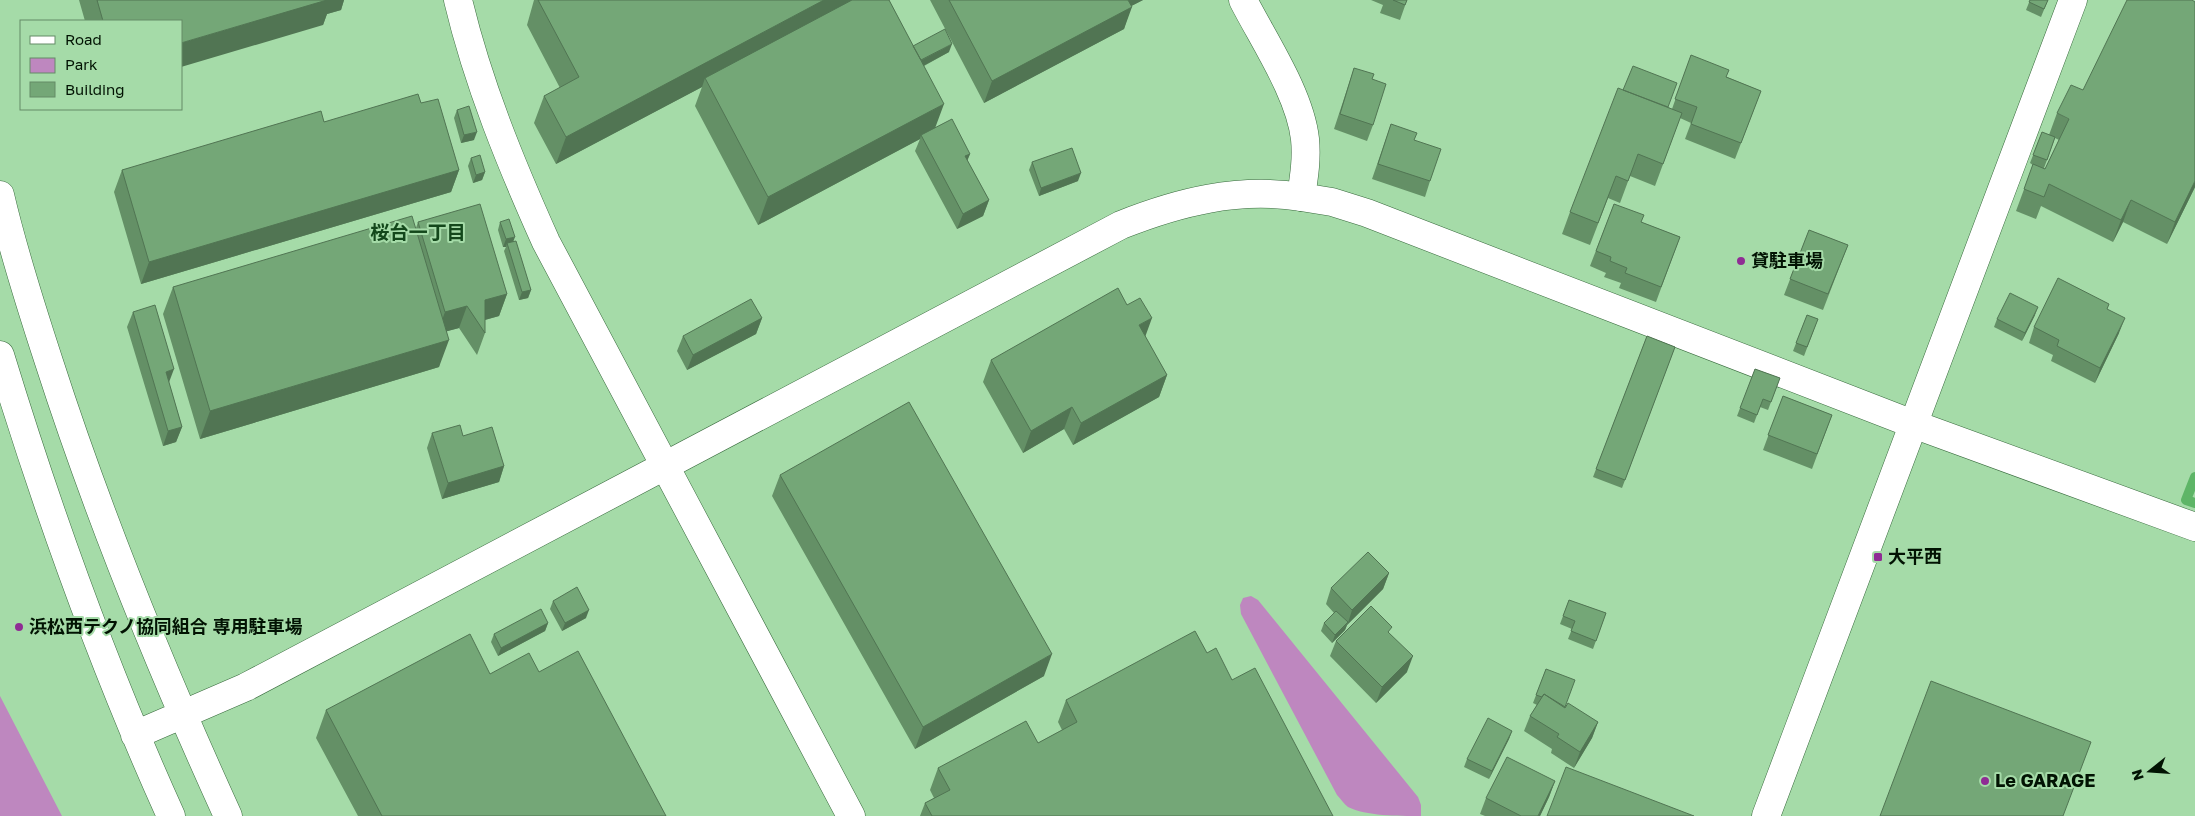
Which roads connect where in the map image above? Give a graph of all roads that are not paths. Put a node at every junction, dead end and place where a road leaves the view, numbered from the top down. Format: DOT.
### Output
graph roads {
  1 [pos="458,0"];
  2 [pos="1243,0"];
  3 [pos="2074,0"];
  4 [pos="0,195"];
  5 [pos="1301,196"];
  6 [pos="0,354"];
  7 [pos="1913,424"];
  8 [pos="665,466"];
  9 [pos="2195,527"];
  10 [pos="183,715"];
  11 [pos="136,735"];
  12 [pos="171,816"];
  13 [pos="228,816"];
  14 [pos="851,816"];
  15 [pos="1766,816"];
  1 -- 8 [label="street"];
  2 -- 5 [label="street"];
  3 -- 7 [label="street"];
  4 -- 10 [label="street"];
  5 -- 7 [label="street"];
  5 -- 8 [label="street"];
  6 -- 11 [label="street"];
  7 -- 9 [label="street"];
  7 -- 15 [label="street"];
  8 -- 10 [label="street"];
  8 -- 14 [label="street"];
  10 -- 11 [label="street"];
  10 -- 13 [label="street"];
  11 -- 12 [label="street"];
}
